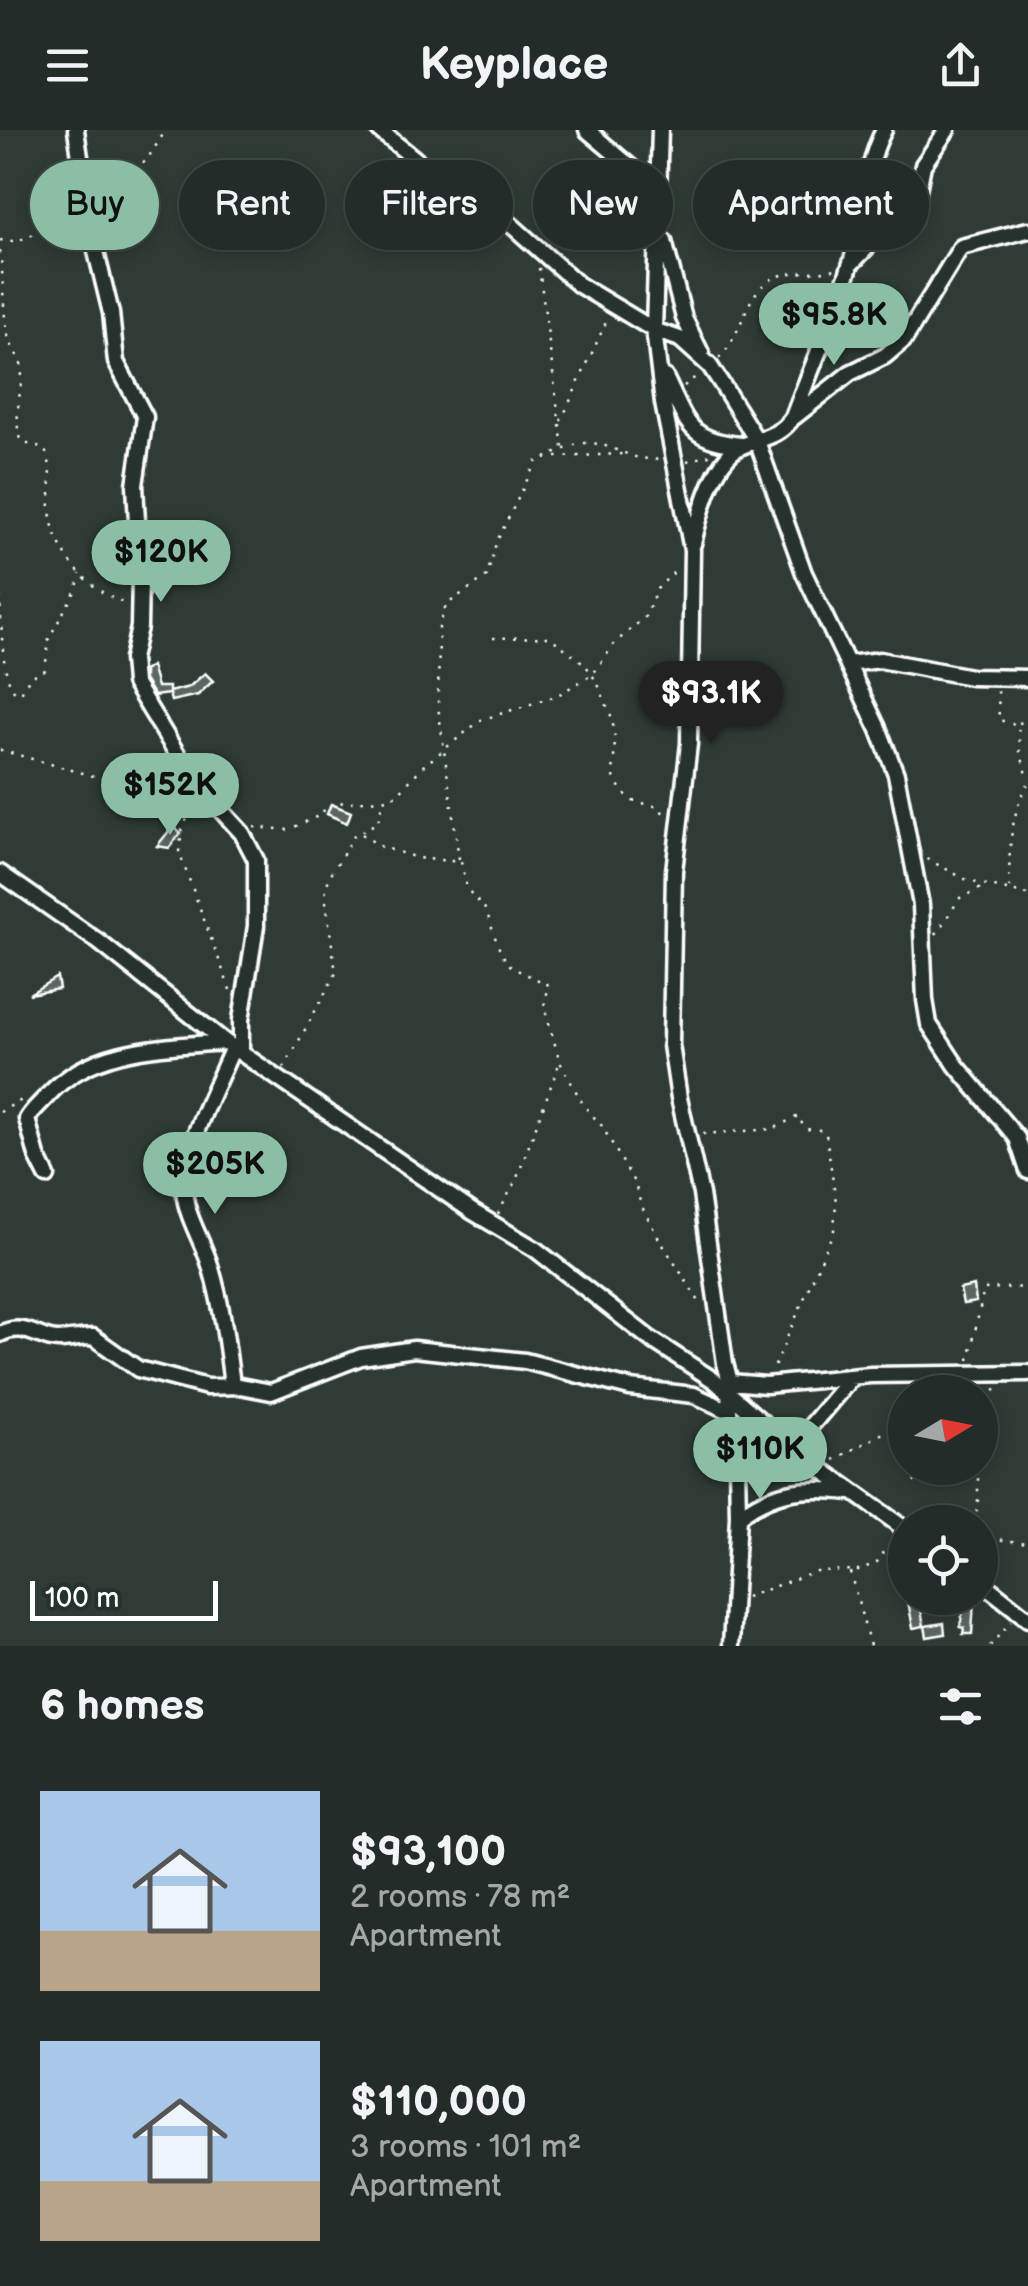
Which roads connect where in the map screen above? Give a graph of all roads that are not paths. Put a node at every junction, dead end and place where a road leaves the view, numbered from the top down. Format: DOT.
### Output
graph roads {
  1 [pos="76,130"];
  2 [pos="379,130"];
  3 [pos="587,130"];
  4 [pos="660,130"];
  5 [pos="884,130"];
  6 [pos="947,130"];
  7 [pos="622,160"];
  8 [pos="659,160"];
  9 [pos="1028,230"];
  10 [pos="657,250"];
  11 [pos="666,250"];
  12 [pos="850,264"];
  13 [pos="654,330"];
  14 [pos="659,364"];
  15 [pos="708,364"];
  16 [pos="793,417"];
  17 [pos="744,446"];
  18 [pos="691,554"];
  19 [pos="848,664"];
  20 [pos="1028,678"];
  21 [pos="0,865"];
  22 [pos="6,876"];
  23 [pos="233,1048"];
  24 [pos="1028,1171"];
  25 [pos="48,1176"];
  26 [pos="0,1334"];
  27 [pos="1028,1373"];
  28 [pos="852,1378"];
  29 [pos="232,1386"];
  30 [pos="731,1388"];
  31 [pos="729,1411"];
  32 [pos="792,1448"];
  33 [pos="855,1493"];
  34 [pos="738,1517"];
  35 [pos="888,1517"];
  36 [pos="998,1595"];
  37 [pos="1025,1616"];
  38 [pos="731,1646"];
  1 -- 23 [label="street"];
  2 -- 13 [label="street"];
  3 -- 7 [label="street"];
  4 -- 8 [label="street"];
  5 -- 12 [label="street"];
  6 -- 12 [label="street"];
  9 -- 16 [label="street"];
  10 -- 13 [label="street"];
  11 -- 15 [label="street"];
  12 -- 16 [label="street"];
  13 -- 14 [label="street"];
  13 -- 15 [label="street"];
  14 -- 17 [label="street"];
  14 -- 18 [label="street"];
  15 -- 17 [label="street"];
  16 -- 17 [label="street"];
  17 -- 18 [label="street"];
  17 -- 19 [label="street"];
  18 -- 30 [label="street"];
  19 -- 20 [label="street"];
  19 -- 24 [label="street"];
  21 -- 22 [label="street"];
  22 -- 23 [label="street"];
  23 -- 25 [label="street"];
  23 -- 29 [label="street"];
  23 -- 30 [label="street"];
  26 -- 29 [label="street"];
  27 -- 28 [label="street"];
  28 -- 30 [label="street"];
  28 -- 32 [label="street"];
  29 -- 31 [label="street"];
  30 -- 31 [label="street"];
  30 -- 32 [label="street"];
  31 -- 34 [label="street"];
  32 -- 33 [label="street"];
  33 -- 34 [label="street"];
  33 -- 35 [label="street"];
  34 -- 38 [label="street"];
  36 -- 37 [label="street"];
}
